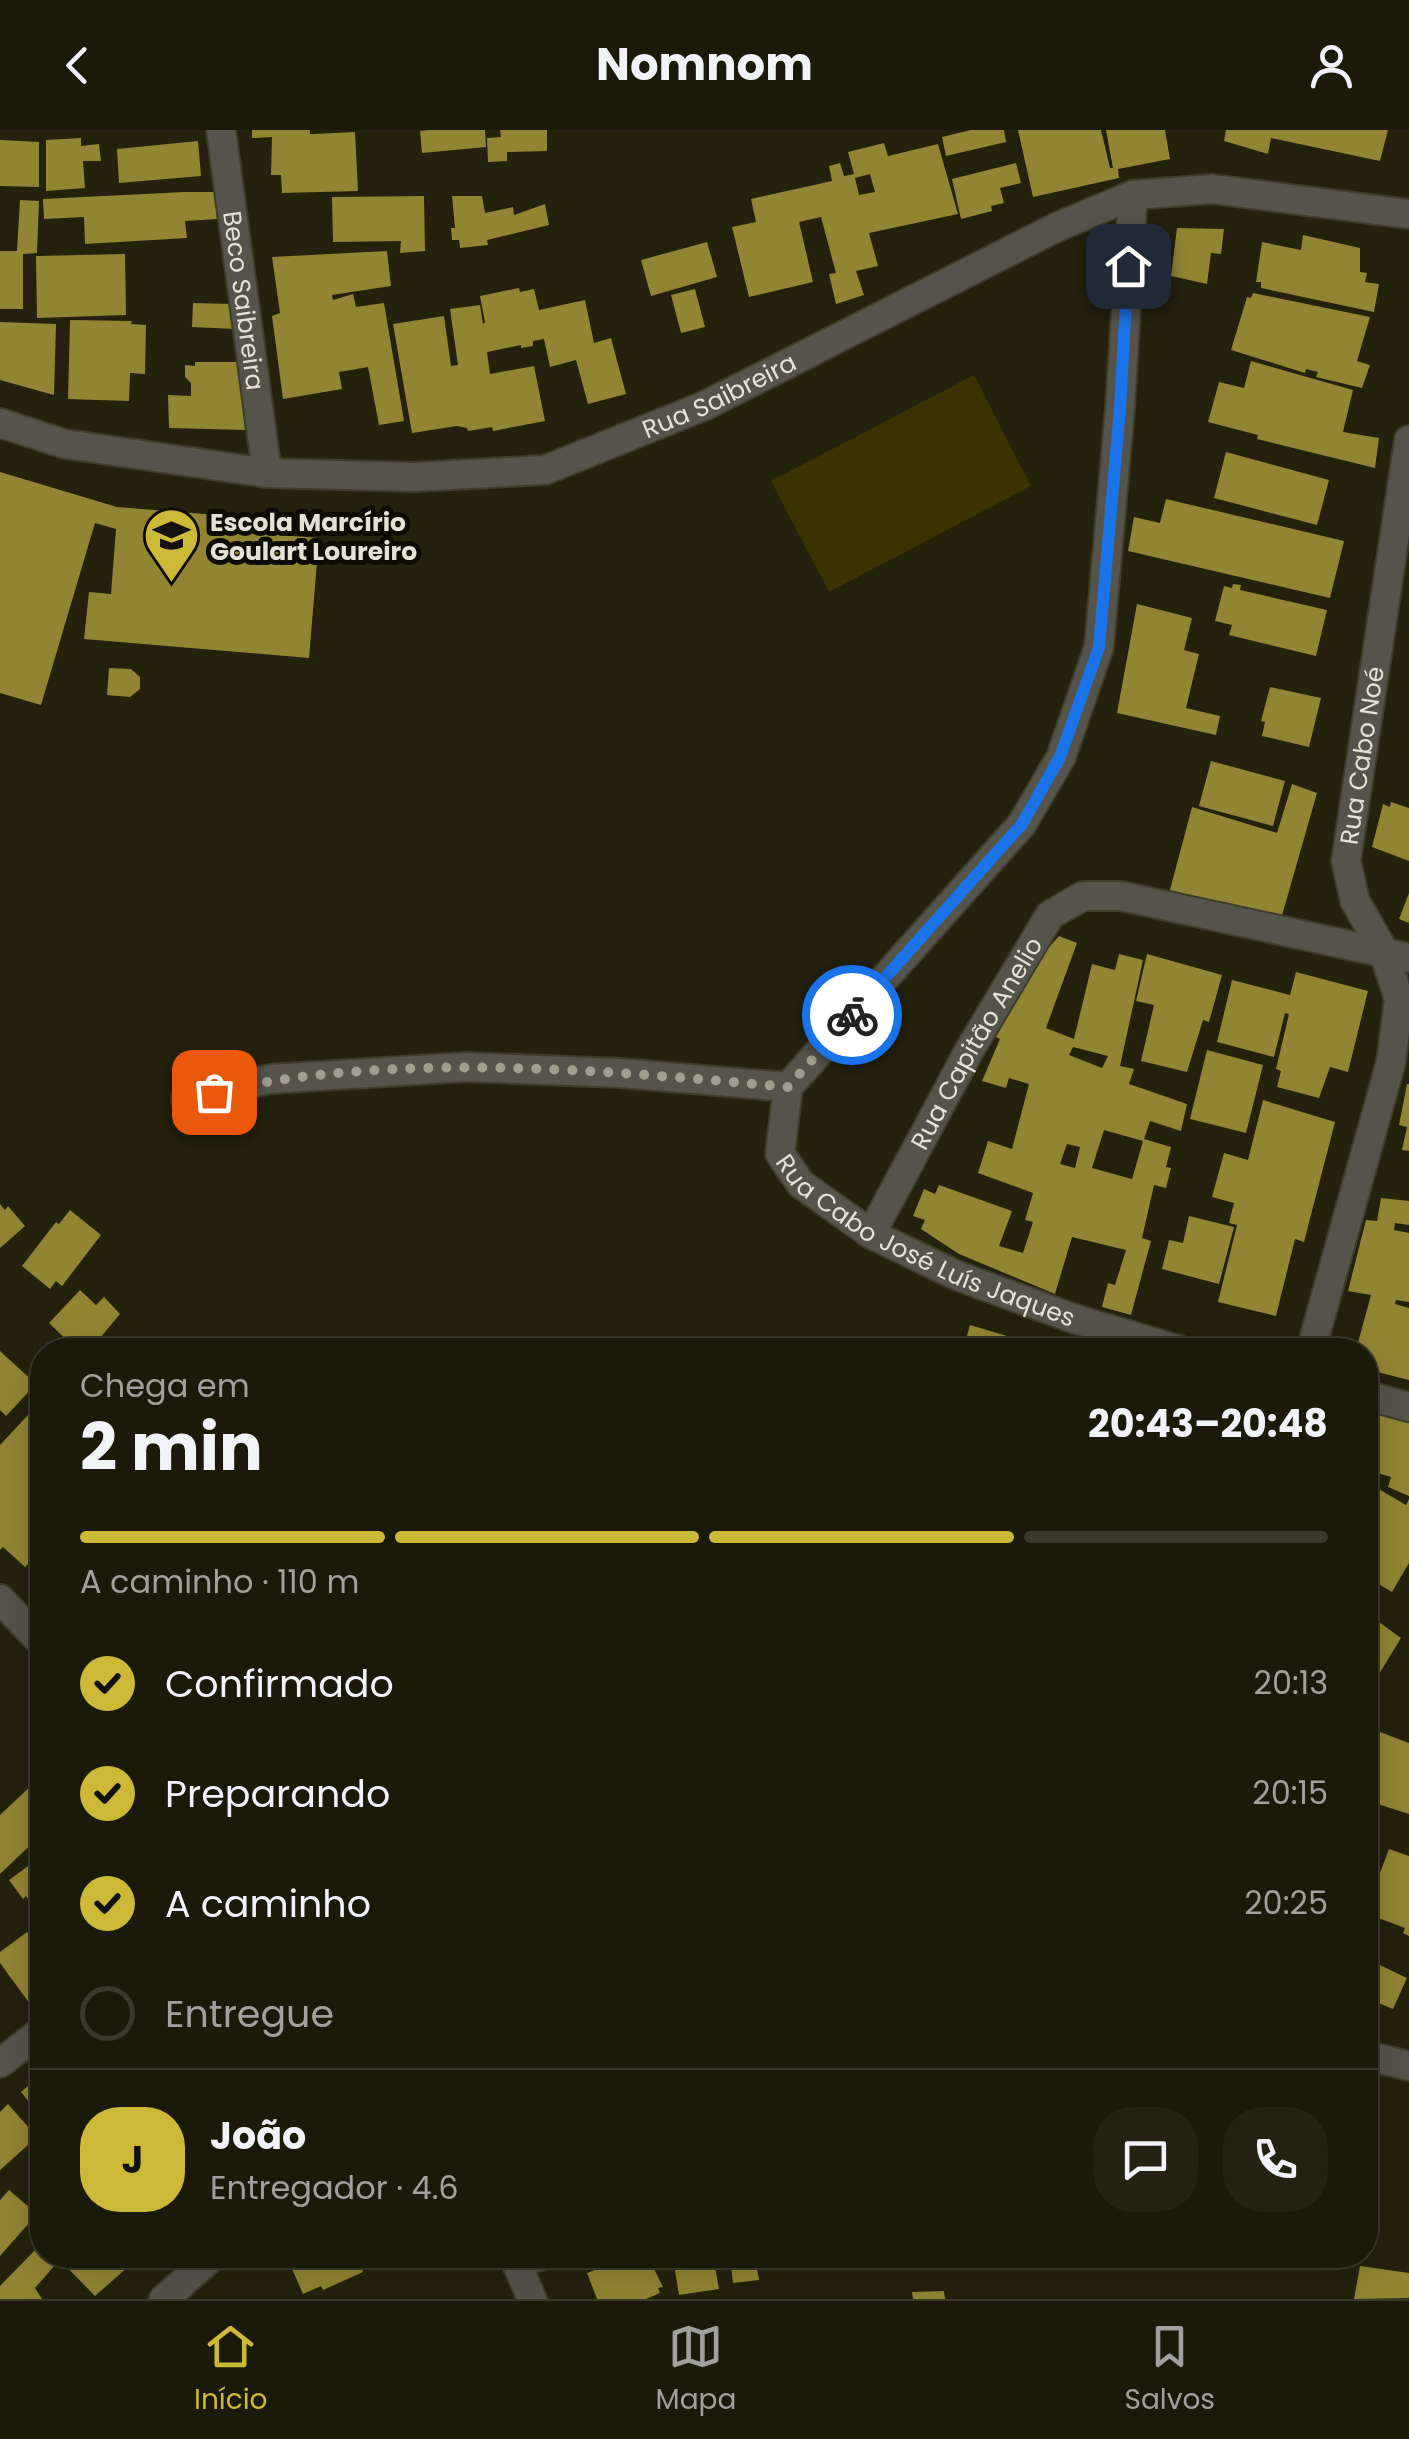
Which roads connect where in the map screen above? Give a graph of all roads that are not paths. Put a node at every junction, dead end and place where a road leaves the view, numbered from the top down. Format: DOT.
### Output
graph roads {
  1 [pos="222,130"];
  2 [pos="1133,195"];
  3 [pos="1409,214"];
  4 [pos="0,423"];
  5 [pos="1409,440"];
  6 [pos="267,473"];
  7 [pos="1396,954"];
  8 [pos="788,1087"];
  9 [pos="186,1098"];
  10 [pos="872,1234"];
  11 [pos="1139,1338"];
  12 [pos="1314,1338"];
  13 [pos="1378,1399"];
  14 [pos="1409,1407"];
  15 [pos="0,1599"];
  16 [pos="30,1630"];
  17 [pos="30,2040"];
  18 [pos="1378,2058"];
  19 [pos="0,2063"];
  20 [pos="1409,2066"];
  21 [pos="199,2268"];
  22 [pos="526,2268"];
  23 [pos="164,2299"];
  24 [pos="532,2299"];
  1 -- 6 [label="street, Beco Saibreira"];
  2 -- 3 [label="street, Rua Saibreira"];
  2 -- 6 [label="street, Rua Saibreira"];
  2 -- 8 [label="street"];
  4 -- 6 [label="street, Rua Saibreira"];
  5 -- 7 [label="street, Rua Cabo Noé"];
  7 -- 10 [label="street, Rua Capitão Anelio"];
  7 -- 12 [label="street, Rua Cabo Noé"];
  8 -- 9 [label="street"];
  8 -- 10 [label="street, Rua Cabo José Luís Jaques"];
  10 -- 11 [label="street, Rua Cabo José Luís Jaques"];
  13 -- 14 [label="street"];
  15 -- 16 [label="street"];
  17 -- 19 [label="street"];
  18 -- 20 [label="street"];
  21 -- 23 [label="street"];
  22 -- 24 [label="street"];
}
